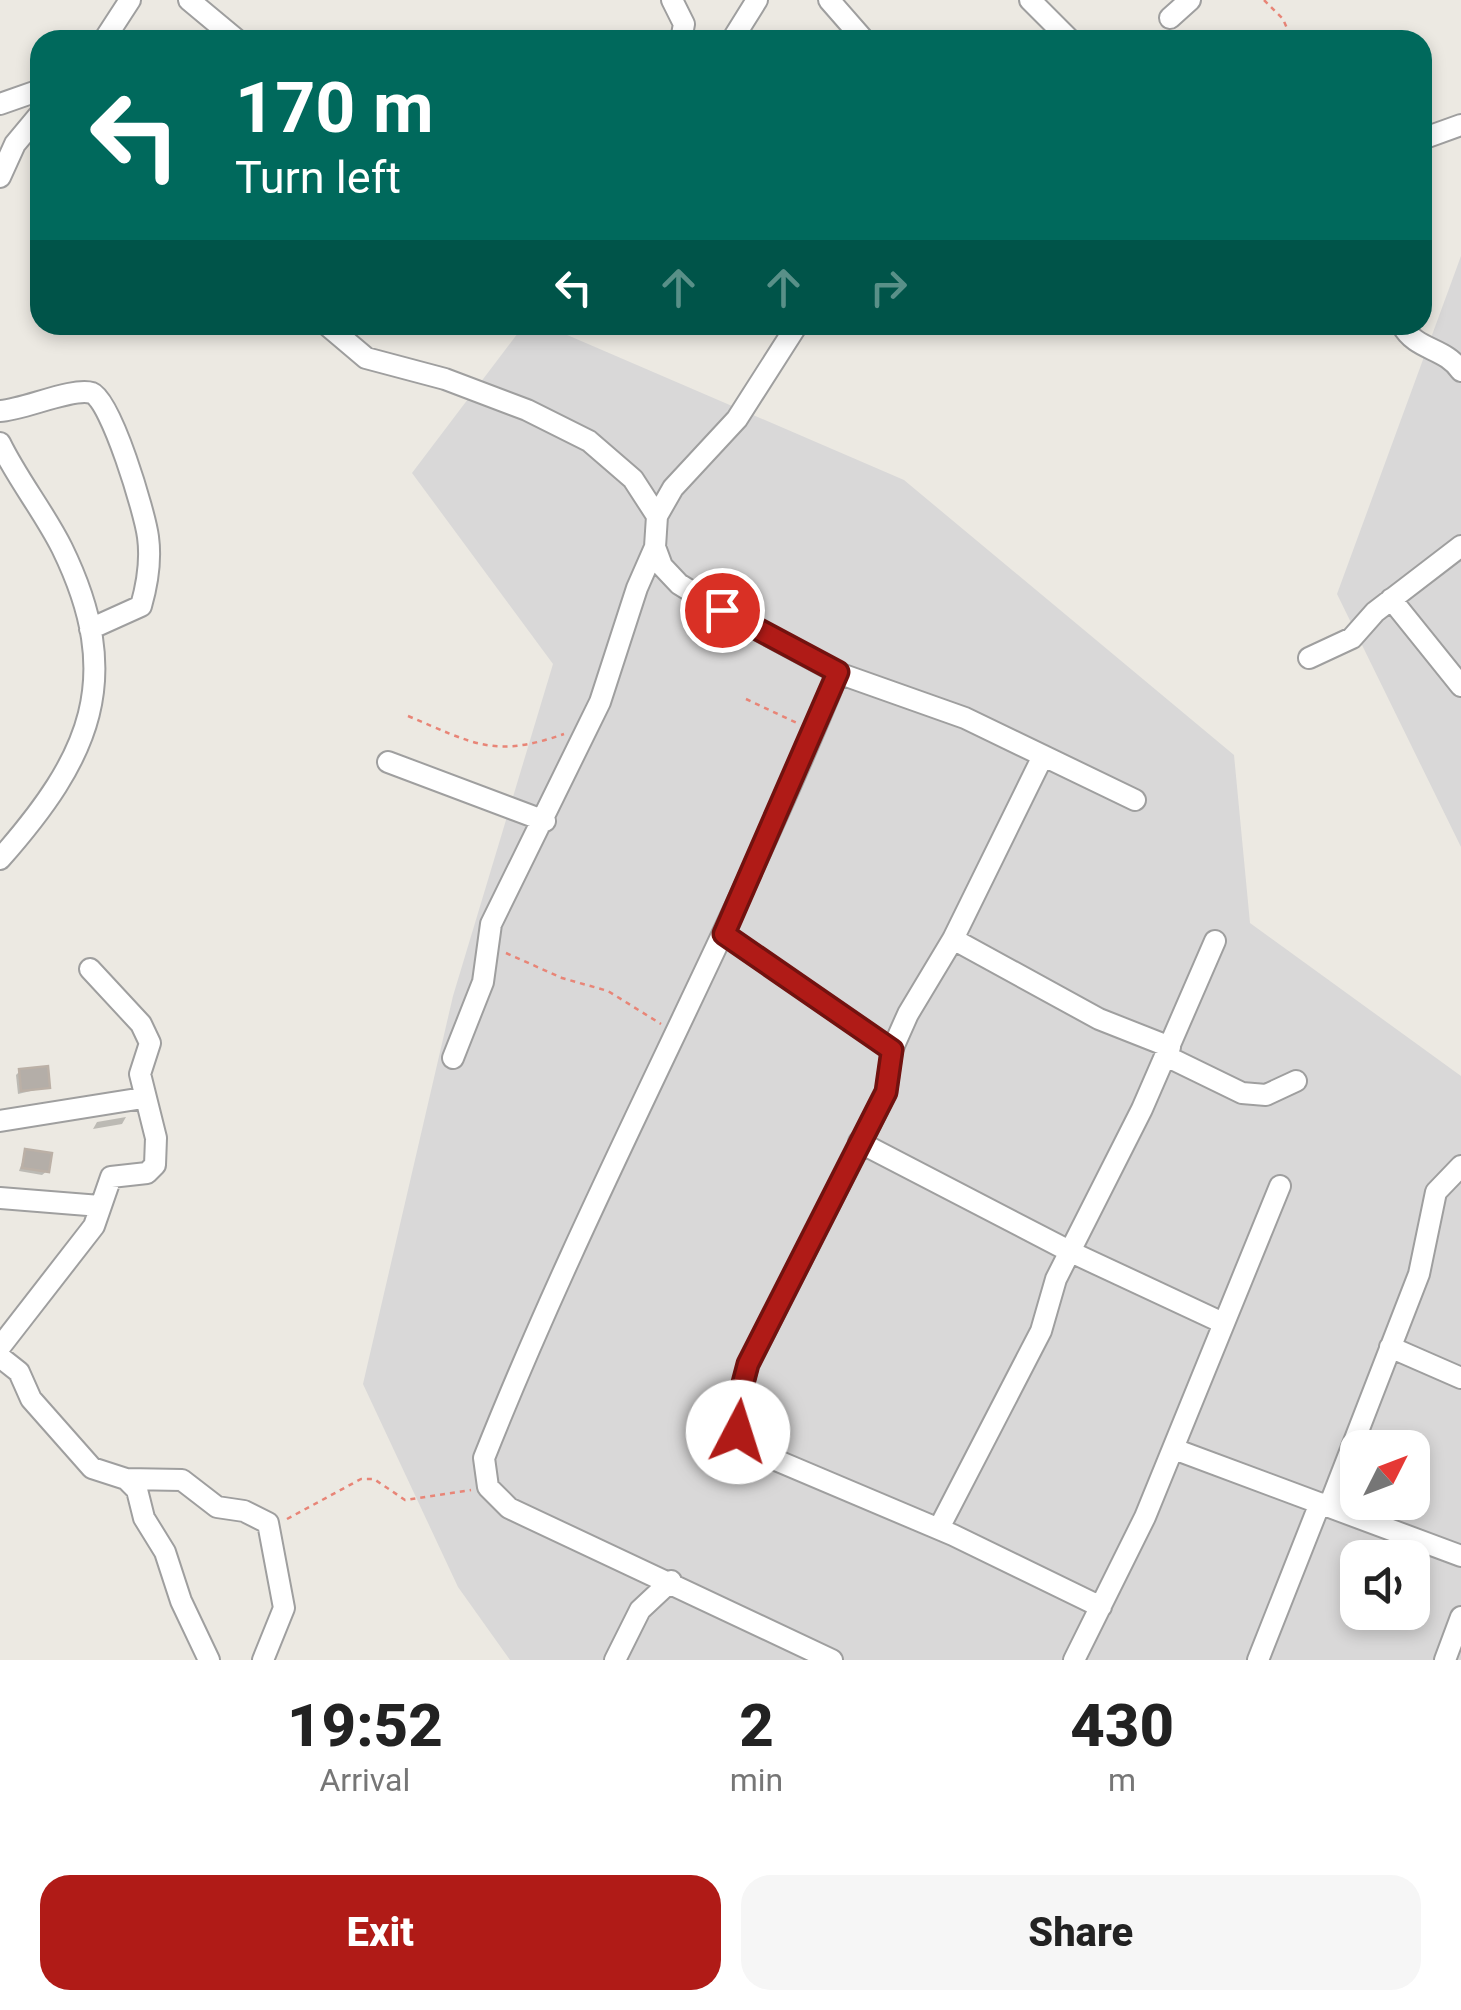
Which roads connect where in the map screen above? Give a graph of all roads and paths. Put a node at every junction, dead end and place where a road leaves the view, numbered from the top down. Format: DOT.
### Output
graph roads {
  1 [pos="130,0"];
  2 [pos="188,0"];
  3 [pos="672,0"];
  4 [pos="757,0"];
  5 [pos="829,0"];
  6 [pos="1030,0"];
  7 [pos="1190,0"];
  8 [pos="1264,0"];
  9 [pos="1170,18"];
  10 [pos="110,30"];
  11 [pos="225,30"];
  12 [pos="683,30"];
  13 [pos="738,30"];
  14 [pos="855,30"];
  15 [pos="1060,30"];
  16 [pos="1288,30"];
  17 [pos="30,94"];
  18 [pos="0,104"];
  19 [pos="1461,125"];
  20 [pos="30,126"];
  21 [pos="1432,135"];
  22 [pos="0,178"];
  23 [pos="339,335"];
  24 [pos="791,335"];
  25 [pos="1411,335"];
  26 [pos="1461,371"];
  27 [pos="0,412"];
  28 [pos="0,443"];
  29 [pos="657,516"];
  30 [pos="1461,546"];
  31 [pos="655,547"];
  32 [pos="1391,599"];
  33 [pos="90,630"];
  34 [pos="1309,658"];
  35 [pos="838,672"];
  36 [pos="1461,686"];
  37 [pos="746,699"];
  38 [pos="408,716"];
  39 [pos="591,722"];
  40 [pos="814,732"];
  41 [pos="1043,756"];
  42 [pos="388,762"];
  43 [pos="1135,800"];
  44 [pos="545,821"];
  45 [pos="0,859"];
  46 [pos="724,934"];
  47 [pos="954,939"];
  48 [pos="1215,940"];
  49 [pos="486,944"];
  50 [pos="90,968"];
  51 [pos="672,1032"];
  52 [pos="892,1050"];
  53 [pos="1168,1052"];
  54 [pos="452,1058"];
  55 [pos="1296,1081"];
  56 [pos="143,1098"];
  57 [pos="0,1120"];
  58 [pos="858,1142"];
  59 [pos="1461,1166"];
  60 [pos="1280,1186"];
  61 [pos="0,1198"];
  62 [pos="100,1206"];
  63 [pos="1071,1252"];
  64 [pos="1223,1323"];
  65 [pos="1390,1347"];
  66 [pos="0,1348"];
  67 [pos="0,1357"];
  68 [pos="1461,1378"];
  69 [pos="1174,1449"];
  70 [pos="126,1479"];
  71 [pos="488,1487"];
  72 [pos="1324,1504"];
  73 [pos="939,1528"];
  74 [pos="272,1529"];
  75 [pos="1461,1556"];
  76 [pos="671,1581"];
  77 [pos="1100,1607"];
  78 [pos="1461,1617"];
  79 [pos="804,1653"];
  80 [pos="208,1660"];
  81 [pos="263,1660"];
  82 [pos="615,1660"];
  83 [pos="832,1660"];
  84 [pos="1074,1660"];
  85 [pos="1258,1660"];
  86 [pos="1445,1660"];
  1 -- 10 [label="street"];
  2 -- 11 [label="street"];
  3 -- 12 [label="street"];
  4 -- 13 [label="street"];
  5 -- 14 [label="street"];
  6 -- 15 [label="street"];
  7 -- 9 [label="street"];
  8 -- 16 [label="path"];
  17 -- 18 [label="street"];
  19 -- 21 [label="street"];
  20 -- 22 [label="street"];
  23 -- 29 [label="street"];
  24 -- 29 [label="street"];
  25 -- 26 [label="street"];
  27 -- 33 [label="street"];
  28 -- 33 [label="street"];
  29 -- 31 [label="street"];
  30 -- 32 [label="street"];
  31 -- 35 [label="street"];
  31 -- 39 [label="street"];
  32 -- 34 [label="street"];
  32 -- 36 [label="street"];
  33 -- 45 [label="street"];
  35 -- 40 [label="street"];
  35 -- 41 [label="street"];
  37 -- 40 [label="path"];
  38 -- 39 [label="path"];
  39 -- 44 [label="street"];
  40 -- 46 [label="street"];
  41 -- 43 [label="street"];
  41 -- 47 [label="street"];
  42 -- 44 [label="street"];
  44 -- 49 [label="street"];
  46 -- 51 [label="street"];
  46 -- 52 [label="street"];
  47 -- 52 [label="street"];
  47 -- 53 [label="street"];
  48 -- 53 [label="street"];
  49 -- 51 [label="path"];
  49 -- 54 [label="street"];
  50 -- 56 [label="street"];
  51 -- 71 [label="street"];
  52 -- 58 [label="street"];
  53 -- 55 [label="street"];
  53 -- 63 [label="street"];
  56 -- 57 [label="street"];
  56 -- 62 [label="street"];
  58 -- 63 [label="street"];
  58 -- 73 [label="street"];
  59 -- 65 [label="street"];
  60 -- 64 [label="street"];
  61 -- 62 [label="street"];
  62 -- 66 [label="street"];
  63 -- 64 [label="street"];
  63 -- 73 [label="street"];
  64 -- 69 [label="street"];
  65 -- 68 [label="street"];
  65 -- 72 [label="street"];
  67 -- 70 [label="street"];
  69 -- 72 [label="street"];
  69 -- 77 [label="street"];
  70 -- 74 [label="street"];
  70 -- 80 [label="street"];
  71 -- 74 [label="path"];
  71 -- 76 [label="street"];
  72 -- 75 [label="street"];
  72 -- 85 [label="street"];
  73 -- 77 [label="street"];
  74 -- 81 [label="street"];
  76 -- 79 [label="street"];
  76 -- 82 [label="street"];
  77 -- 84 [label="street"];
  78 -- 86 [label="street"];
  79 -- 83 [label="street"];
}
